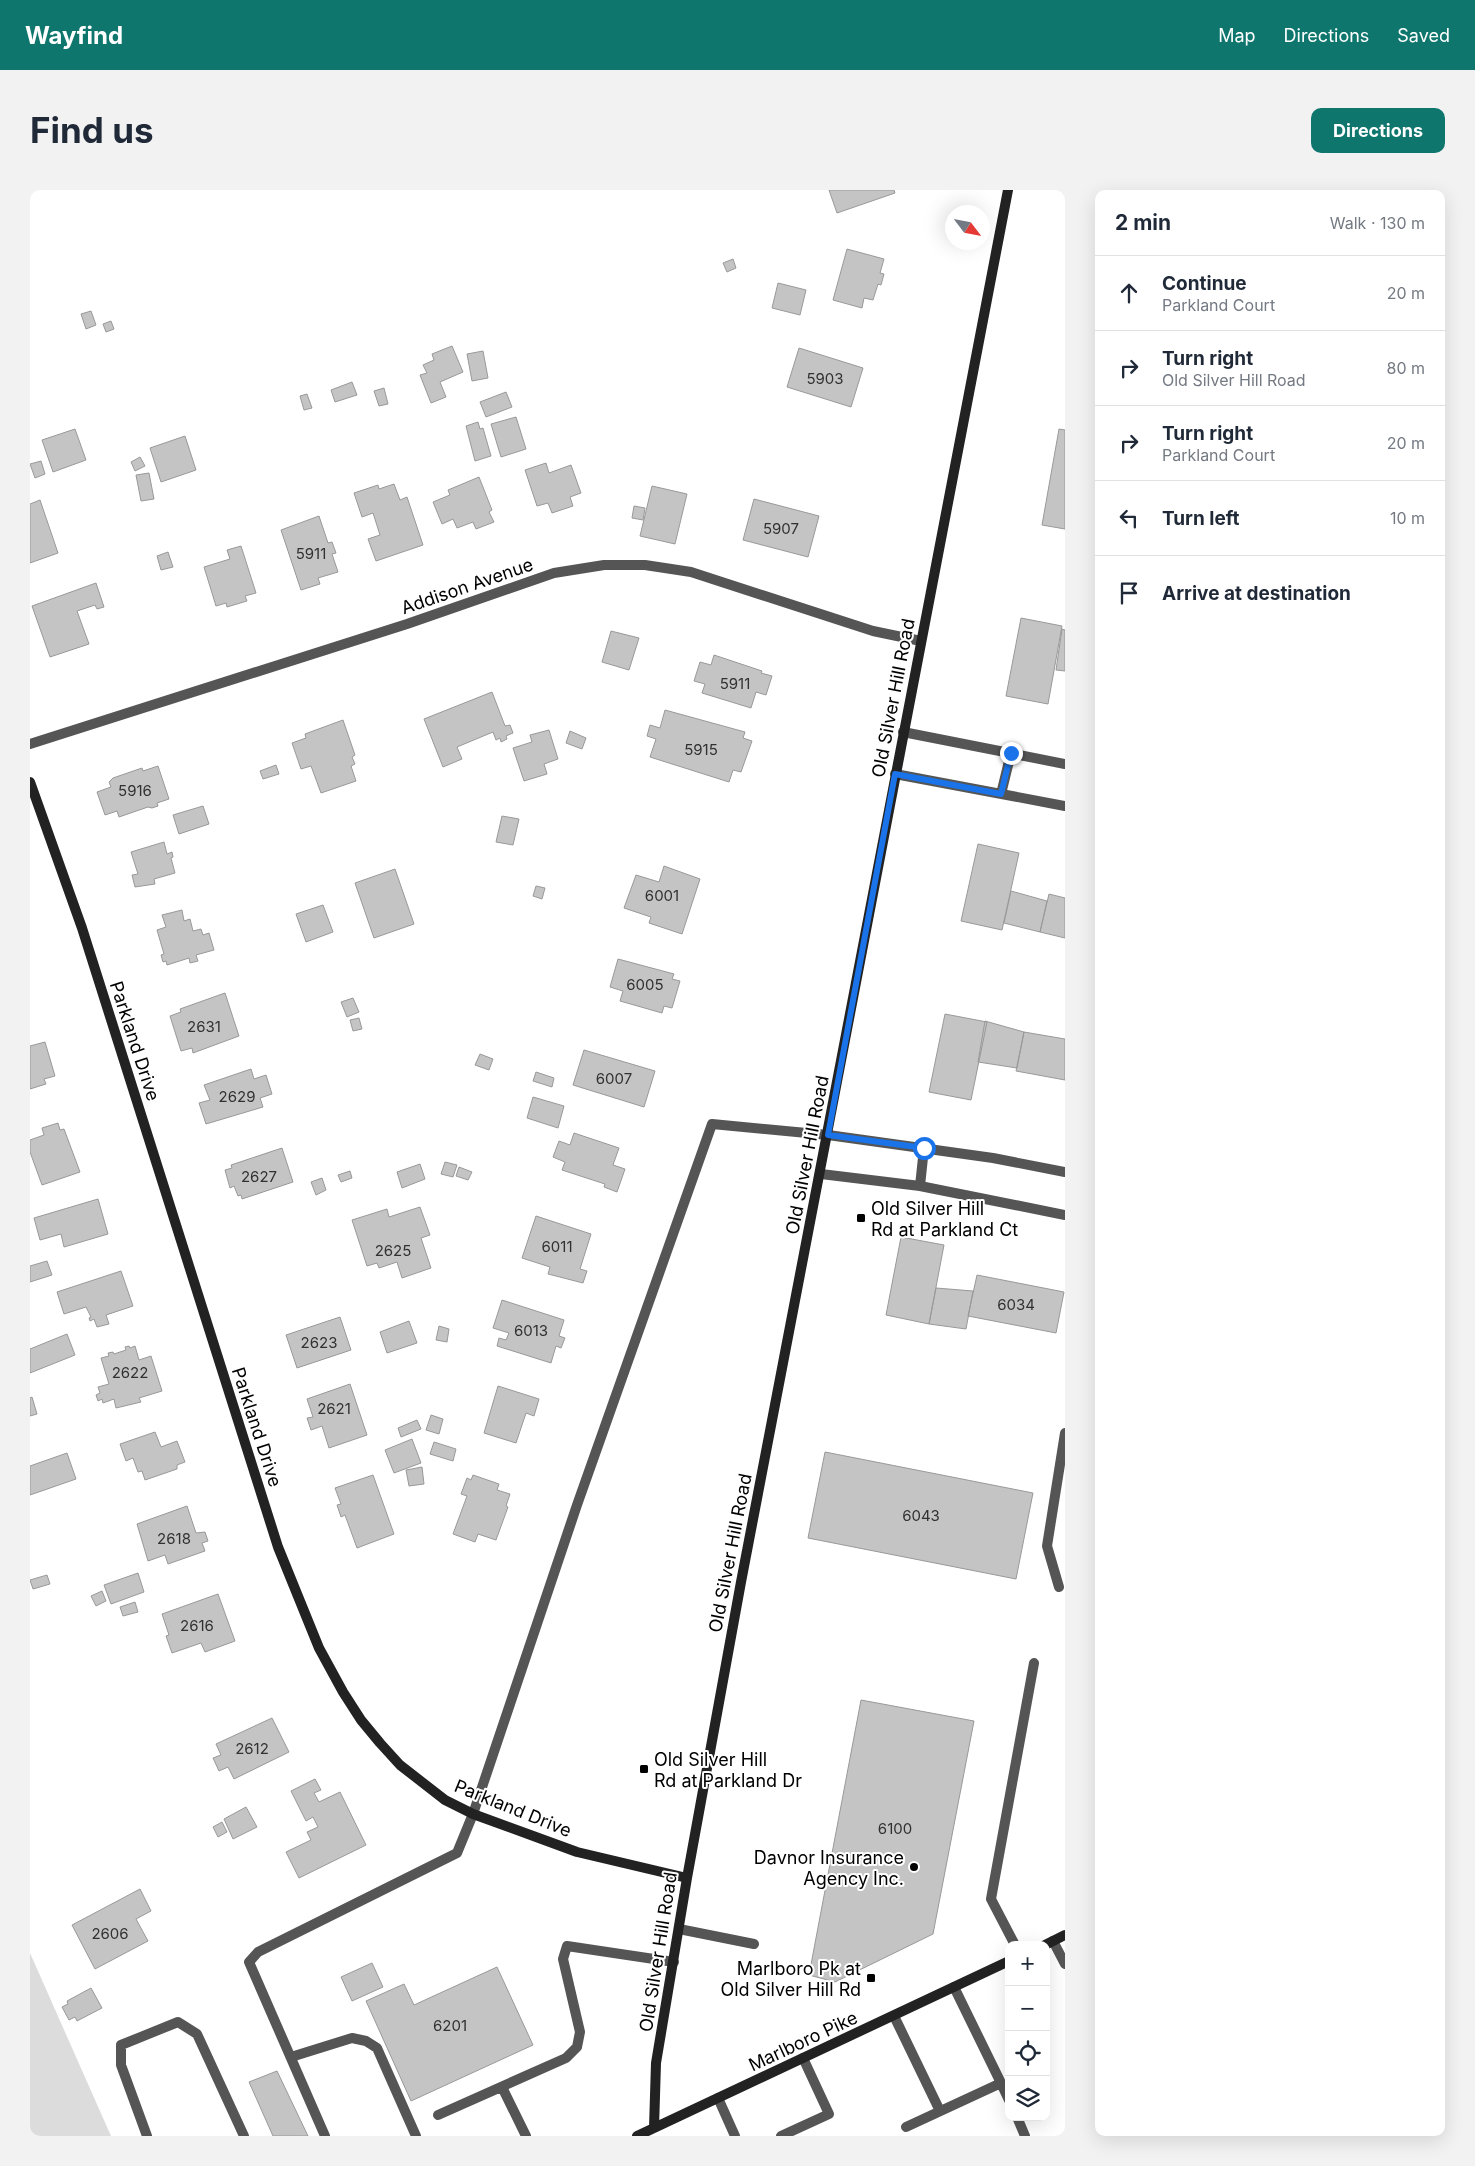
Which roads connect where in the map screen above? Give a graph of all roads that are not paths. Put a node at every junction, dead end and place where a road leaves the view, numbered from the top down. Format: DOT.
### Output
graph roads {
  1 [pos="1008,190"];
  2 [pos="921,641"];
  3 [pos="904,732"];
  4 [pos="30,744"];
  5 [pos="1011,753"];
  6 [pos="1065,764"];
  7 [pos="895,774"];
  8 [pos="30,782"];
  9 [pos="1001,794"];
  10 [pos="1065,806"];
  11 [pos="828,1135"];
  12 [pos="924,1148"];
  13 [pos="1065,1172"];
  14 [pos="820,1174"];
  15 [pos="920,1186"];
  16 [pos="1065,1215"];
  17 [pos="1065,1433"];
  18 [pos="1059,1587"];
  19 [pos="1034,1663"];
  20 [pos="473,1814"];
  21 [pos="686,1878"];
  22 [pos="679,1929"];
  23 [pos="1065,1935"];
  24 [pos="1013,1941"];
  25 [pos="1050,1942"];
  26 [pos="754,1944"];
  27 [pos="1050,1944"];
  28 [pos="674,1962"];
  29 [pos="1005,1964"];
  30 [pos="1065,1964"];
  31 [pos="954,1987"];
  32 [pos="894,2016"];
  33 [pos="291,2057"];
  34 [pos="803,2058"];
  35 [pos="1001,2083"];
  36 [pos="502,2087"];
  37 [pos="1005,2092"];
  38 [pos="718,2098"];
  39 [pos="940,2111"];
  40 [pos="438,2115"];
  41 [pos="1018,2121"];
  42 [pos="906,2127"];
  43 [pos="654,2132"];
  44 [pos="147,2136"];
  45 [pos="244,2136"];
  46 [pos="325,2136"];
  47 [pos="416,2136"];
  48 [pos="526,2136"];
  49 [pos="637,2136"];
  50 [pos="735,2136"];
  51 [pos="781,2136"];
  52 [pos="1025,2136"];
  1 -- 2 [label="street, Old Silver Hill Road"];
  2 -- 3 [label="street, Old Silver Hill Road"];
  2 -- 4 [label="street, Addison Avenue"];
  3 -- 5 [label="street"];
  3 -- 7 [label="street, Old Silver Hill Road"];
  5 -- 6 [label="street"];
  5 -- 9 [label="street"];
  7 -- 9 [label="street"];
  7 -- 11 [label="street, Old Silver Hill Road"];
  8 -- 20 [label="street, Parkland Drive"];
  9 -- 10 [label="street"];
  11 -- 12 [label="street"];
  11 -- 14 [label="street, Old Silver Hill Road"];
  11 -- 20 [label="street"];
  12 -- 13 [label="street"];
  12 -- 15 [label="street"];
  14 -- 15 [label="street"];
  14 -- 21 [label="street, Old Silver Hill Road"];
  15 -- 16 [label="street"];
  17 -- 18 [label="street"];
  19 -- 24 [label="street"];
  20 -- 21 [label="street, Parkland Drive"];
  20 -- 33 [label="street"];
  21 -- 22 [label="street, Old Silver Hill Road"];
  22 -- 26 [label="street"];
  22 -- 28 [label="street, Old Silver Hill Road"];
  23 -- 25 [label="street"];
  27 -- 30 [label="street"];
  28 -- 36 [label="street"];
  28 -- 43 [label="street, Old Silver Hill Road"];
  29 -- 31 [label="street, Marlboro Pike"];
  31 -- 32 [label="street, Marlboro Pike"];
  31 -- 35 [label="street"];
  32 -- 34 [label="street, Marlboro Pike"];
  32 -- 39 [label="street"];
  33 -- 46 [label="street"];
  33 -- 47 [label="street"];
  34 -- 38 [label="street, Marlboro Pike"];
  34 -- 51 [label="street"];
  35 -- 37 [label="street"];
  35 -- 39 [label="street"];
  36 -- 40 [label="street"];
  36 -- 48 [label="street"];
  38 -- 43 [label="street, Marlboro Pike"];
  38 -- 50 [label="street"];
  39 -- 42 [label="street"];
  41 -- 52 [label="street"];
  43 -- 49 [label="street, Marlboro Pike"];
  44 -- 45 [label="street"];
}
